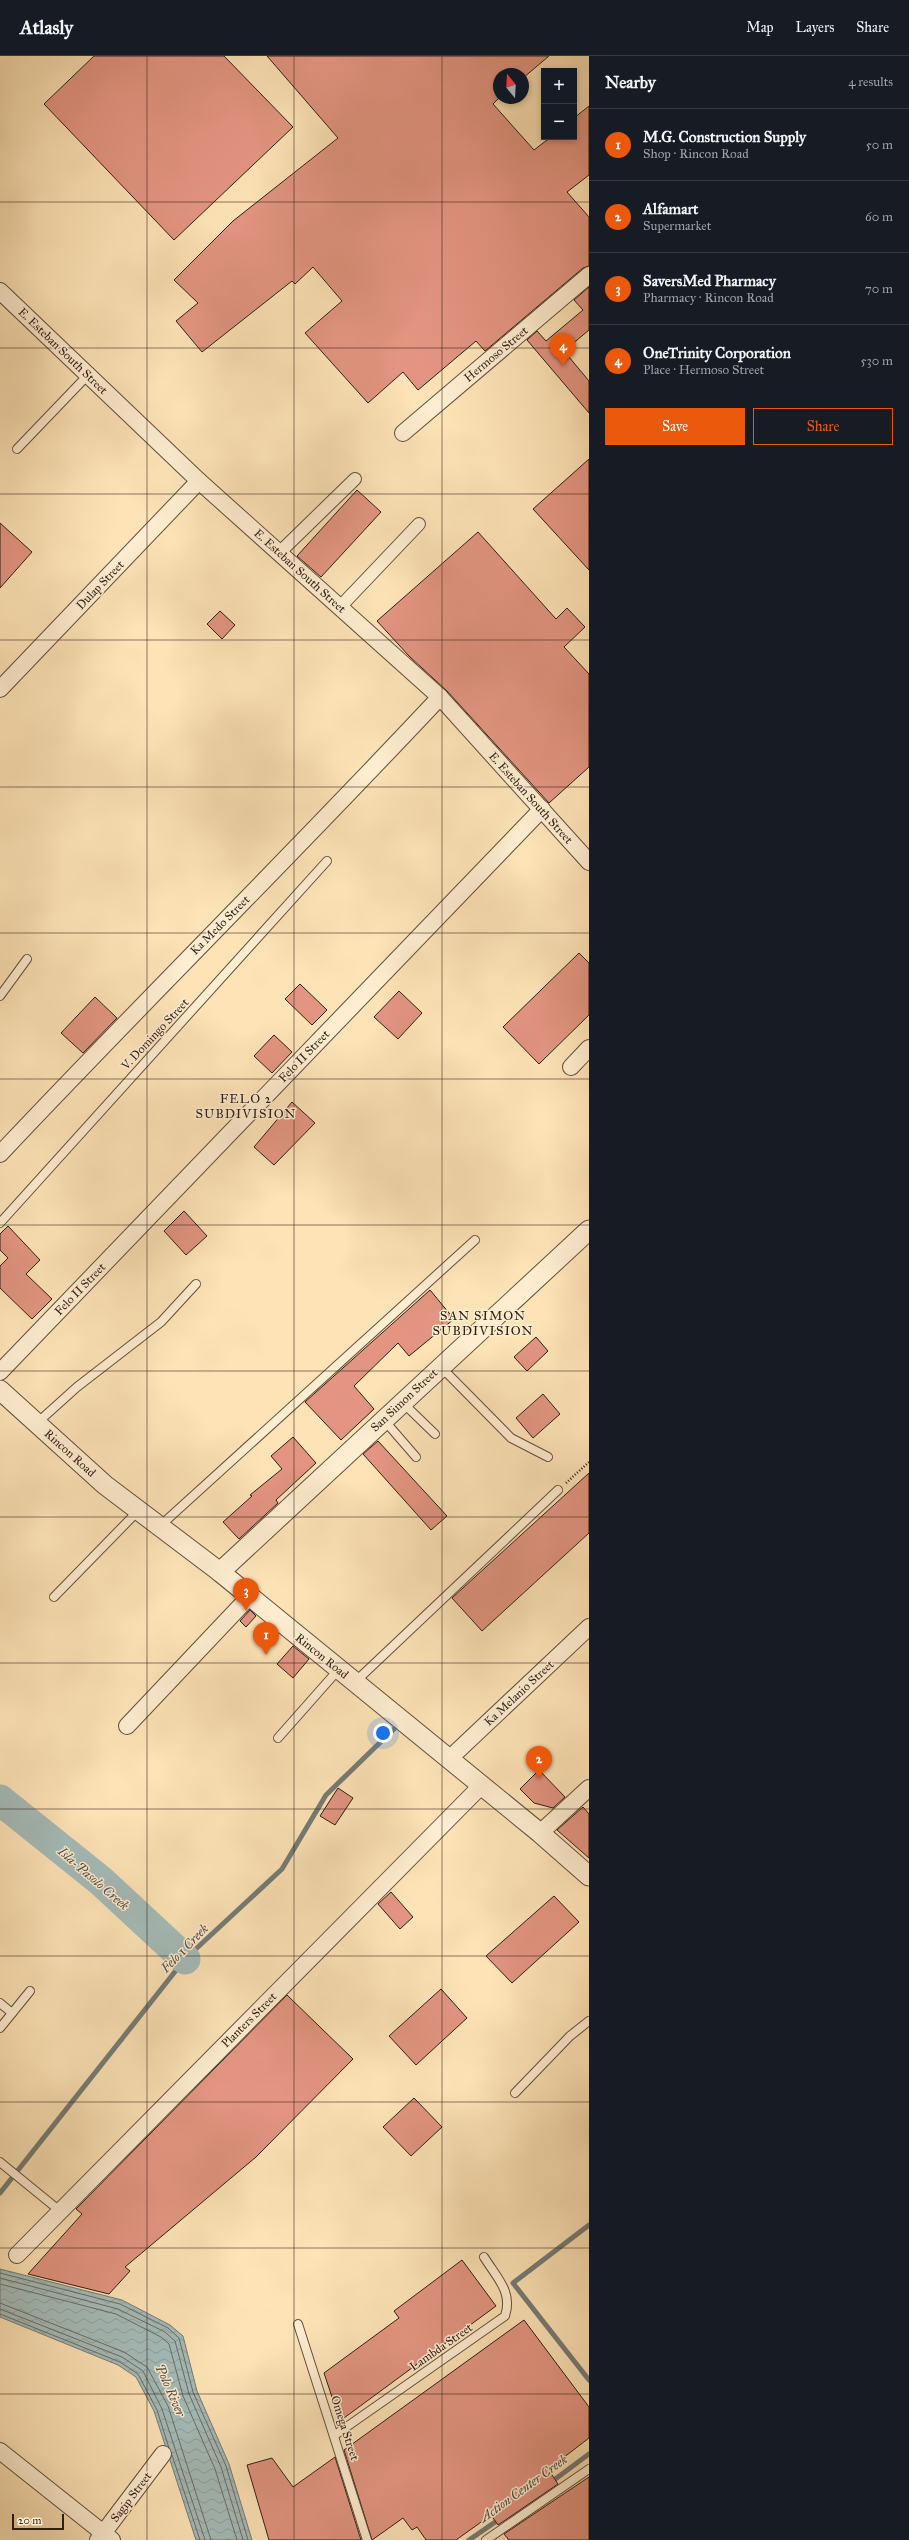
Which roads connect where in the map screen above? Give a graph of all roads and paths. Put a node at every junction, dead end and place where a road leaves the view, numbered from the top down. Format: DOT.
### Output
graph roads {
  1 [pos="589,275"];
  2 [pos="0,291"];
  3 [pos="87,376"];
  4 [pos="403,433"];
  5 [pos="17,449"];
  6 [pos="355,479"];
  7 [pos="199,481"];
  8 [pos="419,524"];
  9 [pos="279,553"];
  10 [pos="340,607"];
  11 [pos="0,689"];
  12 [pos="440,697"];
  13 [pos="542,808"];
  14 [pos="327,861"];
  15 [pos="589,862"];
  16 [pos="27,959"];
  17 [pos="0,996"];
  18 [pos="589,1048"];
  19 [pos="571,1067"];
  20 [pos="0,1154"];
  21 [pos="0,1223"];
  22 [pos="589,1230"];
  23 [pos="475,1240"];
  24 [pos="196,1284"];
  25 [pos="440,1366"];
  26 [pos="0,1372"];
  27 [pos="0,1390"];
  28 [pos="402,1402"];
  29 [pos="383,1419"];
  30 [pos="37,1423"];
  31 [pos="435,1434"];
  32 [pos="416,1457"];
  33 [pos="548,1457"];
  34 [pos="589,1462"];
  35 [pos="558,1490"];
  36 [pos="138,1511"];
  37 [pos="159,1526"];
  38 [pos="220,1572"];
  39 [pos="250,1596"];
  40 [pos="54,1597"];
  41 [pos="589,1628"];
  42 [pos="339,1669"];
  43 [pos="354,1682"];
  44 [pos="127,1726"];
  45 [pos="278,1738"];
  46 [pos="449,1759"];
  47 [pos="482,1785"];
  48 [pos="589,1788"];
  49 [pos="540,1833"];
  50 [pos="589,1876"];
  51 [pos="30,1991"];
  52 [pos="0,2003"];
  53 [pos="12,2013"];
  54 [pos="589,2021"];
  55 [pos="0,2028"];
  56 [pos="515,2093"];
  57 [pos="3,2164"];
  58 [pos="60,2211"];
  59 [pos="17,2255"];
  60 [pos="484,2257"];
  61 [pos="298,2324"];
  62 [pos="335,2435"];
  63 [pos="0,2451"];
  64 [pos="163,2454"];
  65 [pos="589,2469"];
  66 [pos="104,2538"];
  67 [pos="367,2540"];
  68 [pos="486,2540"];
  1 -- 4 [label="street, Hermoso Street"];
  2 -- 3 [label="street, E. Esteban South Street"];
  3 -- 5 [label="lane"];
  3 -- 7 [label="street, E. Esteban South Street"];
  6 -- 9 [label="street"];
  7 -- 9 [label="street, E. Esteban South Street"];
  7 -- 11 [label="street, Dulap Street"];
  8 -- 10 [label="street"];
  9 -- 10 [label="street, E. Esteban South Street"];
  10 -- 12 [label="street, E. Esteban South Street"];
  12 -- 13 [label="street, E. Esteban South Street"];
  12 -- 20 [label="street, Ka Medo Street"];
  13 -- 15 [label="street, E. Esteban South Street"];
  13 -- 26 [label="street, Felo II Street"];
  14 -- 21 [label="lane, V. Domingo Street"];
  16 -- 17 [label="lane"];
  18 -- 19 [label="street"];
  22 -- 25 [label="street, San Simon Street"];
  23 -- 37 [label="lane"];
  24 -- 30 [label="lane"];
  25 -- 28 [label="street, San Simon Street"];
  25 -- 33 [label="lane"];
  27 -- 30 [label="street, Rincon Road"];
  28 -- 29 [label="street, San Simon Street"];
  28 -- 31 [label="lane"];
  29 -- 32 [label="lane"];
  29 -- 38 [label="street, San Simon Street"];
  30 -- 36 [label="street, Rincon Road"];
  34 -- 35 [label="path"];
  35 -- 43 [label="lane"];
  36 -- 37 [label="street, Rincon Road"];
  36 -- 40 [label="lane"];
  37 -- 38 [label="street, Rincon Road"];
  38 -- 39 [label="street, Rincon Road"];
  39 -- 42 [label="street, Rincon Road"];
  39 -- 44 [label="street"];
  41 -- 46 [label="street, Ka Melanio Street"];
  42 -- 43 [label="street, Rincon Road"];
  42 -- 45 [label="lane"];
  43 -- 46 [label="street, Rincon Road"];
  46 -- 47 [label="street, Rincon Road"];
  47 -- 49 [label="street, Rincon Road"];
  47 -- 58 [label="street, Planters Street"];
  48 -- 49 [label="street"];
  49 -- 50 [label="street, Rincon Road"];
  51 -- 53 [label="lane"];
  52 -- 53 [label="lane"];
  53 -- 55 [label="lane"];
  54 -- 56 [label="lane"];
  57 -- 58 [label="lane"];
  58 -- 59 [label="street, Planters Street"];
  60 -- 62 [label="lane, Lambda Street"];
  61 -- 62 [label="lane, Omega Street"];
  62 -- 67 [label="lane, Omega Street"];
  63 -- 66 [label="street"];
  64 -- 66 [label="street, Sagip Street"];
  65 -- 68 [label="lane"];
}
